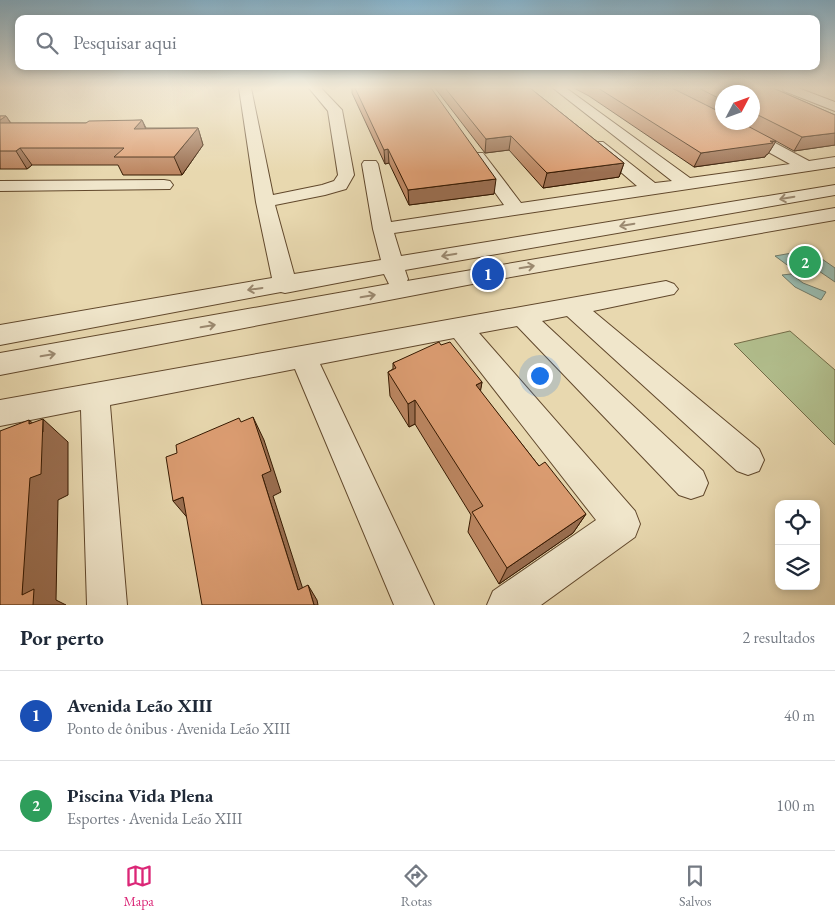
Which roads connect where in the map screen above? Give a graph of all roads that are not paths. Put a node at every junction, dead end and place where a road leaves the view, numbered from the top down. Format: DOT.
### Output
graph roads {
  1 [pos="250,116"];
  2 [pos="336,116"];
  3 [pos="596,116"];
  4 [pos="739,130"];
  5 [pos="590,138"];
  6 [pos="469,145"];
  7 [pos="835,162"];
  8 [pos="370,164"];
  9 [pos="808,167"];
  10 [pos="687,184"];
  11 [pos="164,185"];
  12 [pos="0,186"];
  13 [pos="651,189"];
  14 [pos="835,190"];
  15 [pos="265,202"];
  16 [pos="516,210"];
  17 [pos="835,214"];
  18 [pos="383,229"];
  19 [pos="393,265"];
  20 [pos="285,285"];
  21 [pos="666,289"];
  22 [pos="400,290"];
  23 [pos="571,306"];
  24 [pos="521,316"];
  25 [pos="459,327"];
  26 [pos="0,335"];
  27 [pos="303,356"];
  28 [pos="0,364"];
  29 [pos="95,395"];
  30 [pos="0,412"];
  31 [pos="748,460"];
  32 [pos="691,483"];
  33 [pos="107,605"];
  34 [pos="414,605"];
  35 [pos="507,605"];
  1 -- 15 [label="street"];
  2 -- 15 [label="street"];
  3 -- 10 [label="street"];
  4 -- 9 [label="street"];
  5 -- 13 [label="street"];
  6 -- 16 [label="street"];
  7 -- 9 [label="street"];
  8 -- 18 [label="street"];
  9 -- 10 [label="street"];
  10 -- 13 [label="street"];
  11 -- 12 [label="street"];
  13 -- 16 [label="street"];
  14 -- 19 [label="street, one-way"];
  15 -- 20 [label="street"];
  16 -- 18 [label="street"];
  22 -- 17 [label="street, one-way"];
  18 -- 19 [label="street"];
  19 -- 20 [label="street"];
  19 -- 22 [label="street"];
  20 -- 26 [label="street, one-way"];
  21 -- 23 [label="street"];
  28 -- 22 [label="street, one-way"];
  23 -- 24 [label="street"];
  23 -- 31 [label="street"];
  24 -- 25 [label="street"];
  24 -- 32 [label="street"];
  25 -- 27 [label="street"];
  25 -- 35 [label="street"];
  27 -- 29 [label="street"];
  27 -- 34 [label="street"];
  29 -- 30 [label="street"];
  29 -- 33 [label="street"];
}
